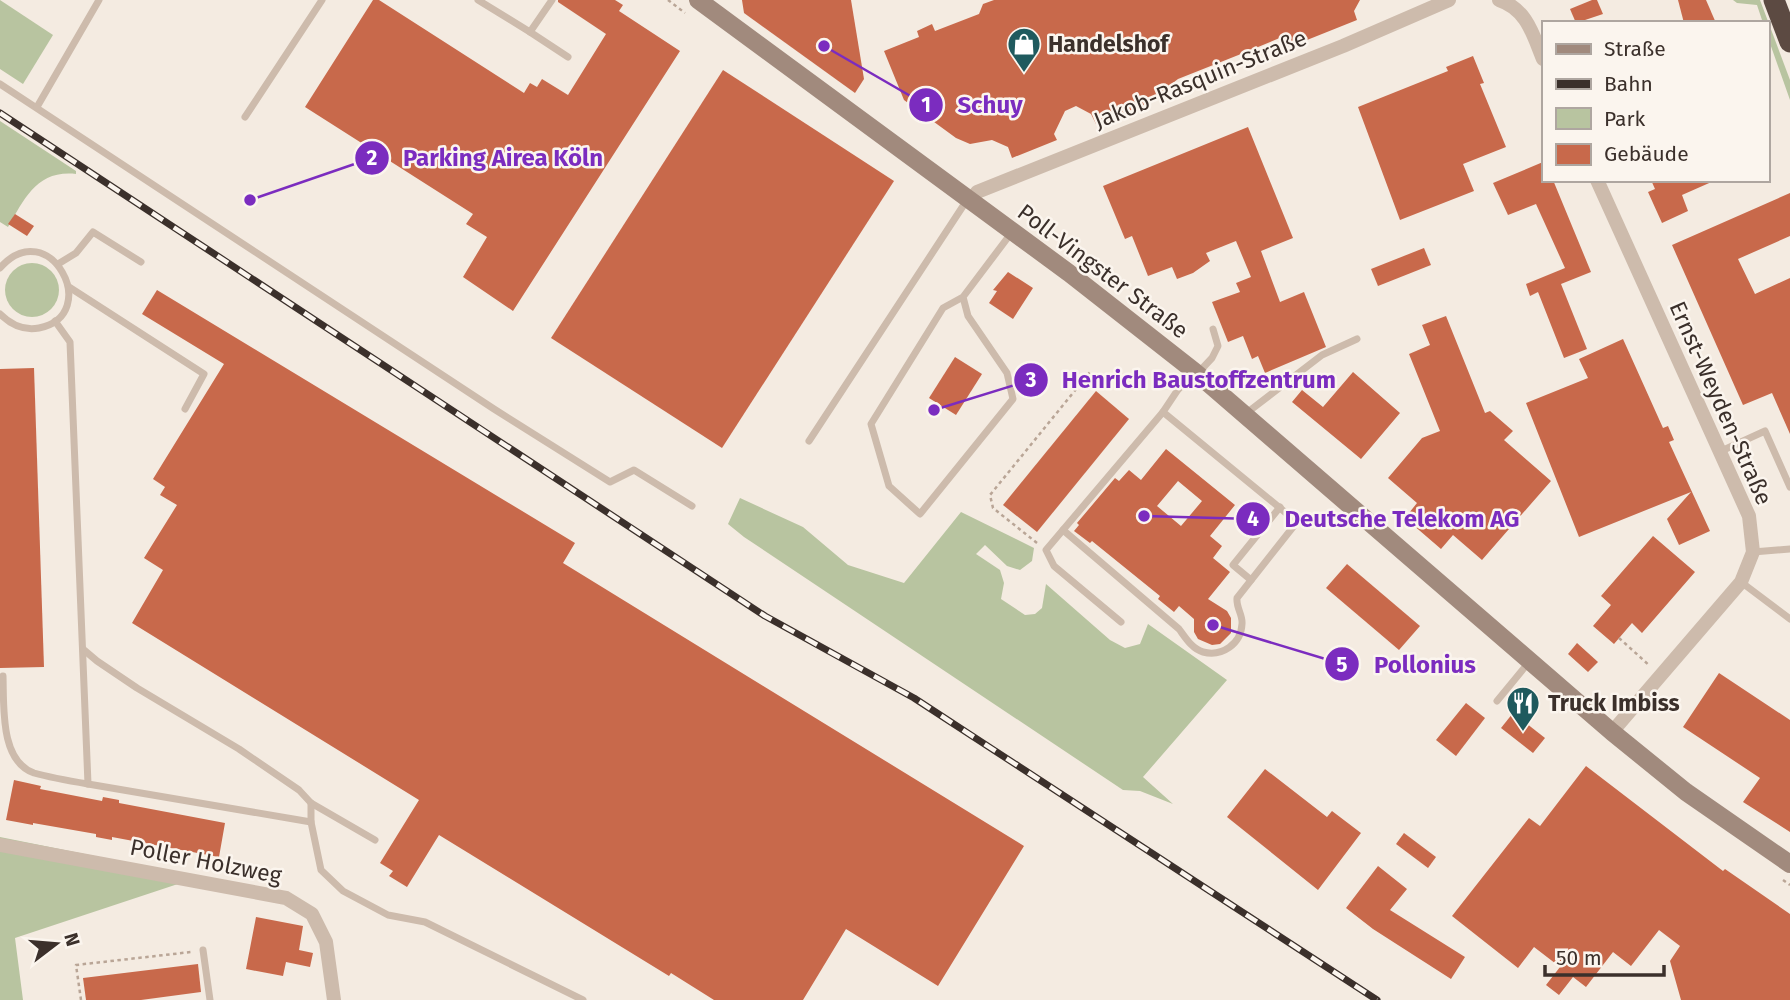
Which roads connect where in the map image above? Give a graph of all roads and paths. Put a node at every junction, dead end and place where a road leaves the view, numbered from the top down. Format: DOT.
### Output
graph roads {
  1 [pos="99,0"];
  2 [pos="322,0"];
  3 [pos="478,0"];
  4 [pos="552,0"];
  5 [pos="668,0"];
  6 [pos="1449,0"];
  7 [pos="1774,0"];
  8 [pos="1504,1"];
  9 [pos="693,7"];
  10 [pos="530,32"];
  11 [pos="1790,42"];
  12 [pos="1542,56"];
  13 [pos="568,57"];
  14 [pos="0,84"];
  15 [pos="37,107"];
  16 [pos="245,117"];
  17 [pos="1598,182"];
  18 [pos="970,201"];
  19 [pos="1012,232"];
  20 [pos="141,262"];
  21 [pos="58,264"];
  22 [pos="0,267"];
  23 [pos="69,287"];
  24 [pos="963,297"];
  25 [pos="0,314"];
  26 [pos="55,321"];
  27 [pos="1213,329"];
  28 [pos="1357,339"];
  29 [pos="1090,372"];
  30 [pos="1196,373"];
  31 [pos="185,409"];
  32 [pos="1163,412"];
  33 [pos="1244,415"];
  34 [pos="809,441"];
  35 [pos="1719,452"];
  36 [pos="1790,487"];
  37 [pos="692,506"];
  38 [pos="1280,507"];
  39 [pos="1063,530"];
  40 [pos="1790,549"];
  41 [pos="1046,550"];
  42 [pos="1754,552"];
  43 [pos="1251,580"];
  44 [pos="1741,582"];
  45 [pos="1790,620"];
  46 [pos="1121,622"];
  47 [pos="1619,638"];
  48 [pos="84,650"];
  49 [pos="1529,661"];
  50 [pos="3,676"];
  51 [pos="1661,676"];
  52 [pos="1497,701"];
  53 [pos="1612,732"];
  54 [pos="88,784"];
  55 [pos="311,803"];
  56 [pos="311,822"];
  57 [pos="375,840"];
  58 [pos="0,845"];
  59 [pos="1786,872"];
  60 [pos="1790,885"];
  61 [pos="203,950"];
  62 [pos="81,1000"];
  63 [pos="209,1000"];
  64 [pos="334,1000"];
  65 [pos="583,1000"];
  1 -- 15 [label="lane"];
  2 -- 16 [label="lane"];
  3 -- 10 [label="lane"];
  4 -- 10 [label="lane"];
  5 -- 9 [label="path"];
  6 -- 18 [label="street, Jakob-Rasquin-Straße"];
  7 -- 11 [label="highway"];
  8 -- 12 [label="street"];
  9 -- 18 [label="street, Poll-Vingster Straße"];
  10 -- 13 [label="lane"];
  14 -- 15 [label="lane"];
  15 -- 37 [label="lane"];
  17 -- 35 [label="street, Ernst-Weyden-Straße"];
  18 -- 19 [label="street, Poll-Vingster Straße"];
  18 -- 34 [label="lane"];
  19 -- 24 [label="lane"];
  19 -- 30 [label="street, Poll-Vingster Straße"];
  20 -- 21 [label="lane"];
  21 -- 22 [label="lane"];
  21 -- 23 [label="lane"];
  23 -- 26 [label="lane"];
  23 -- 31 [label="lane"];
  24 -- 24 [label="lane"];
  25 -- 26 [label="lane"];
  26 -- 48 [label="lane"];
  27 -- 30 [label="lane"];
  28 -- 33 [label="lane"];
  29 -- 41 [label="path"];
  30 -- 32 [label="lane"];
  30 -- 33 [label="street, Poll-Vingster Straße"];
  32 -- 38 [label="lane"];
  32 -- 39 [label="lane"];
  33 -- 49 [label="street, Poll-Vingster Straße"];
  35 -- 36 [label="lane"];
  35 -- 42 [label="street, Ernst-Weyden-Straße"];
  38 -- 43 [label="lane"];
  38 -- 43 [label="lane"];
  39 -- 41 [label="lane"];
  39 -- 43 [label="lane"];
  40 -- 42 [label="lane"];
  41 -- 46 [label="lane"];
  42 -- 44 [label="street"];
  44 -- 45 [label="lane"];
  44 -- 51 [label="street"];
  47 -- 51 [label="path"];
  48 -- 54 [label="lane"];
  48 -- 55 [label="lane"];
  49 -- 52 [label="lane"];
  49 -- 53 [label="street, Poll-Vingster Straße"];
  50 -- 54 [label="lane"];
  51 -- 53 [label="street"];
  53 -- 59 [label="street, Poll-Vingster Straße"];
  54 -- 56 [label="lane"];
  55 -- 56 [label="lane"];
  55 -- 57 [label="lane"];
  56 -- 65 [label="lane"];
  58 -- 64 [label="street, Poller Holzweg"];
  59 -- 60 [label="path"];
  61 -- 62 [label="path"];
  61 -- 63 [label="lane"];
}
